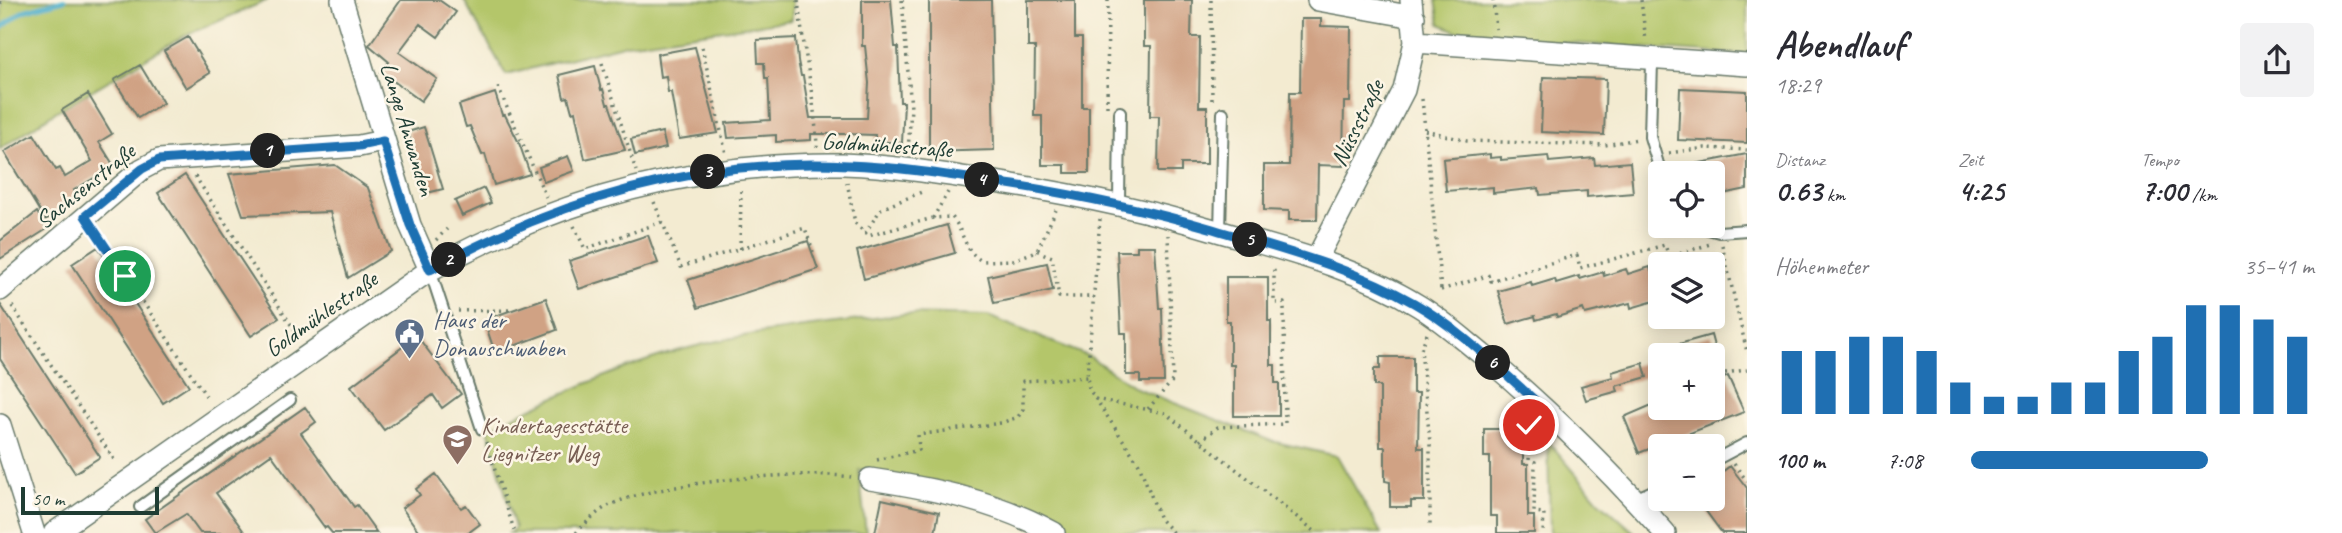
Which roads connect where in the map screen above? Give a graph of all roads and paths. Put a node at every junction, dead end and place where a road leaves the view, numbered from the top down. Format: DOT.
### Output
graph roads {
  1 [pos="5,0"];
  2 [pos="342,0"];
  3 [pos="798,0"];
  4 [pos="902,0"];
  5 [pos="1108,0"];
  6 [pos="1210,0"];
  7 [pos="1318,0"];
  8 [pos="1493,0"];
  9 [pos="1641,0"];
  10 [pos="0,3"];
  11 [pos="1413,9"];
  12 [pos="1415,42"];
  13 [pos="1210,43"];
  14 [pos="702,47"];
  15 [pos="1499,49"];
  16 [pos="1651,60"];
  17 [pos="602,62"];
  18 [pos="1747,65"];
  19 [pos="498,87"];
  20 [pos="1421,93"];
  21 [pos="1120,112"];
  22 [pos="1223,113"];
  23 [pos="1107,114"];
  24 [pos="1425,130"];
  25 [pos="1650,137"];
  26 [pos="383,141"];
  27 [pos="1747,150"];
  28 [pos="1654,155"];
  29 [pos="182,156"];
  30 [pos="1656,161"];
  31 [pos="817,165"];
  32 [pos="907,169"];
  33 [pos="735,176"];
  34 [pos="846,179"];
  35 [pos="928,189"];
  36 [pos="646,190"];
  37 [pos="948,192"];
  38 [pos="1110,201"];
  39 [pos="1057,209"];
  40 [pos="552,212"];
  41 [pos="85,216"];
  42 [pos="1167,216"];
  43 [pos="933,218"];
  44 [pos="572,221"];
  45 [pos="662,222"];
  46 [pos="447,229"];
  47 [pos="1747,230"];
  48 [pos="1220,232"];
  49 [pos="1725,232"];
  50 [pos="865,233"];
  51 [pos="434,243"];
  52 [pos="740,249"];
  53 [pos="1037,251"];
  54 [pos="813,252"];
  55 [pos="1316,260"];
  56 [pos="430,270"];
  57 [pos="1274,275"];
  58 [pos="0,290"];
  59 [pos="1441,290"];
  60 [pos="1094,297"];
  61 [pos="464,310"];
  62 [pos="512,310"];
  63 [pos="1440,321"];
  64 [pos="297,334"];
  65 [pos="1747,352"];
  66 [pos="1747,370"];
  67 [pos="1725,373"];
  68 [pos="1087,377"];
  69 [pos="206,396"];
  70 [pos="1095,399"];
  71 [pos="290,400"];
  72 [pos="1544,408"];
  73 [pos="1148,409"];
  74 [pos="0,425"];
  75 [pos="202,429"];
  76 [pos="482,429"];
  77 [pos="1200,440"];
  78 [pos="1747,443"];
  79 [pos="217,452"];
  80 [pos="1725,455"];
  81 [pos="115,461"];
  82 [pos="1738,468"];
  83 [pos="871,470"];
  84 [pos="1747,481"];
  85 [pos="1648,492"];
  86 [pos="1635,499"];
  87 [pos="140,507"];
  88 [pos="1430,527"];
  89 [pos="34,533"];
  90 [pos="54,533"];
  91 [pos="515,533"];
  92 [pos="576,533"];
  93 [pos="1054,533"];
  94 [pos="1173,533"];
  95 [pos="1317,533"];
  96 [pos="1543,533"];
  97 [pos="1665,533"];
  1 -- 10 [label="path"];
  2 -- 26 [label="street, Lange Anwanden"];
  3 -- 31 [label="path"];
  4 -- 32 [label="path"];
  5 -- 23 [label="path"];
  6 -- 13 [label="path"];
  7 -- 11 [label="street"];
  8 -- 15 [label="path"];
  9 -- 16 [label="path"];
  11 -- 12 [label="street, Nüssstraße"];
  12 -- 15 [label="street"];
  12 -- 55 [label="street, Nüssstraße"];
  14 -- 33 [label="path"];
  15 -- 16 [label="street"];
  16 -- 18 [label="street"];
  16 -- 25 [label="lane"];
  17 -- 36 [label="path"];
  19 -- 40 [label="path"];
  20 -- 24 [label="path"];
  21 -- 38 [label="lane"];
  22 -- 48 [label="lane"];
  24 -- 25 [label="path"];
  24 -- 59 [label="path"];
  25 -- 28 [label="lane"];
  26 -- 29 [label="street, Sachsenstraße"];
  26 -- 56 [label="street, Lange Anwanden"];
  27 -- 28 [label="path"];
  28 -- 30 [label="lane"];
  29 -- 41 [label="street, Sachsenstraße"];
  29 -- 64 [label="path"];
  31 -- 32 [label="street, Goldmühlestraße"];
  31 -- 33 [label="street, Goldmühlestraße"];
  32 -- 38 [label="street, Goldmühlestraße"];
  33 -- 36 [label="street, Goldmühlestraße"];
  33 -- 52 [label="path"];
  34 -- 50 [label="path"];
  35 -- 50 [label="path"];
  36 -- 40 [label="street, Goldmühlestraße"];
  36 -- 45 [label="path"];
  37 -- 43 [label="path"];
  38 -- 42 [label="street, Goldmühlestraße"];
  38 -- 60 [label="path"];
  39 -- 53 [label="path"];
  40 -- 56 [label="street, Goldmühlestraße"];
  41 -- 58 [label="street, Sachsenstraße"];
  41 -- 69 [label="path"];
  42 -- 48 [label="street, Goldmühlestraße"];
  42 -- 73 [label="path"];
  43 -- 50 [label="path"];
  43 -- 53 [label="path"];
  44 -- 45 [label="path"];
  45 -- 52 [label="path"];
  46 -- 51 [label="path"];
  47 -- 49 [label="lane"];
  48 -- 55 [label="street, Goldmühlestraße"];
  52 -- 54 [label="path"];
  53 -- 60 [label="path"];
  55 -- 63 [label="street, Goldmühlestraße"];
  56 -- 75 [label="street, Goldmühlestraße"];
  56 -- 76 [label="lane"];
  57 -- 77 [label="path"];
  58 -- 81 [label="path"];
  59 -- 63 [label="path"];
  59 -- 65 [label="path"];
  60 -- 68 [label="path"];
  61 -- 62 [label="path"];
  63 -- 72 [label="street, Goldmühlestraße"];
  63 -- 88 [label="path"];
  66 -- 67 [label="path"];
  68 -- 70 [label="path"];
  68 -- 83 [label="path"];
  70 -- 73 [label="path"];
  70 -- 94 [label="path"];
  71 -- 79 [label="lane"];
  72 -- 86 [label="street, Goldmühlestraße"];
  72 -- 96 [label="path"];
  73 -- 77 [label="path"];
  74 -- 89 [label="street"];
  75 -- 79 [label="lane"];
  75 -- 90 [label="street, Goldmühlestraße"];
  76 -- 91 [label="path"];
  77 -- 95 [label="path"];
  78 -- 80 [label="lane"];
  79 -- 87 [label="lane"];
  82 -- 84 [label="path"];
  83 -- 92 [label="path"];
  83 -- 93 [label="street"];
  85 -- 86 [label="lane"];
  86 -- 97 [label="street, Goldmühlestraße"];
}
